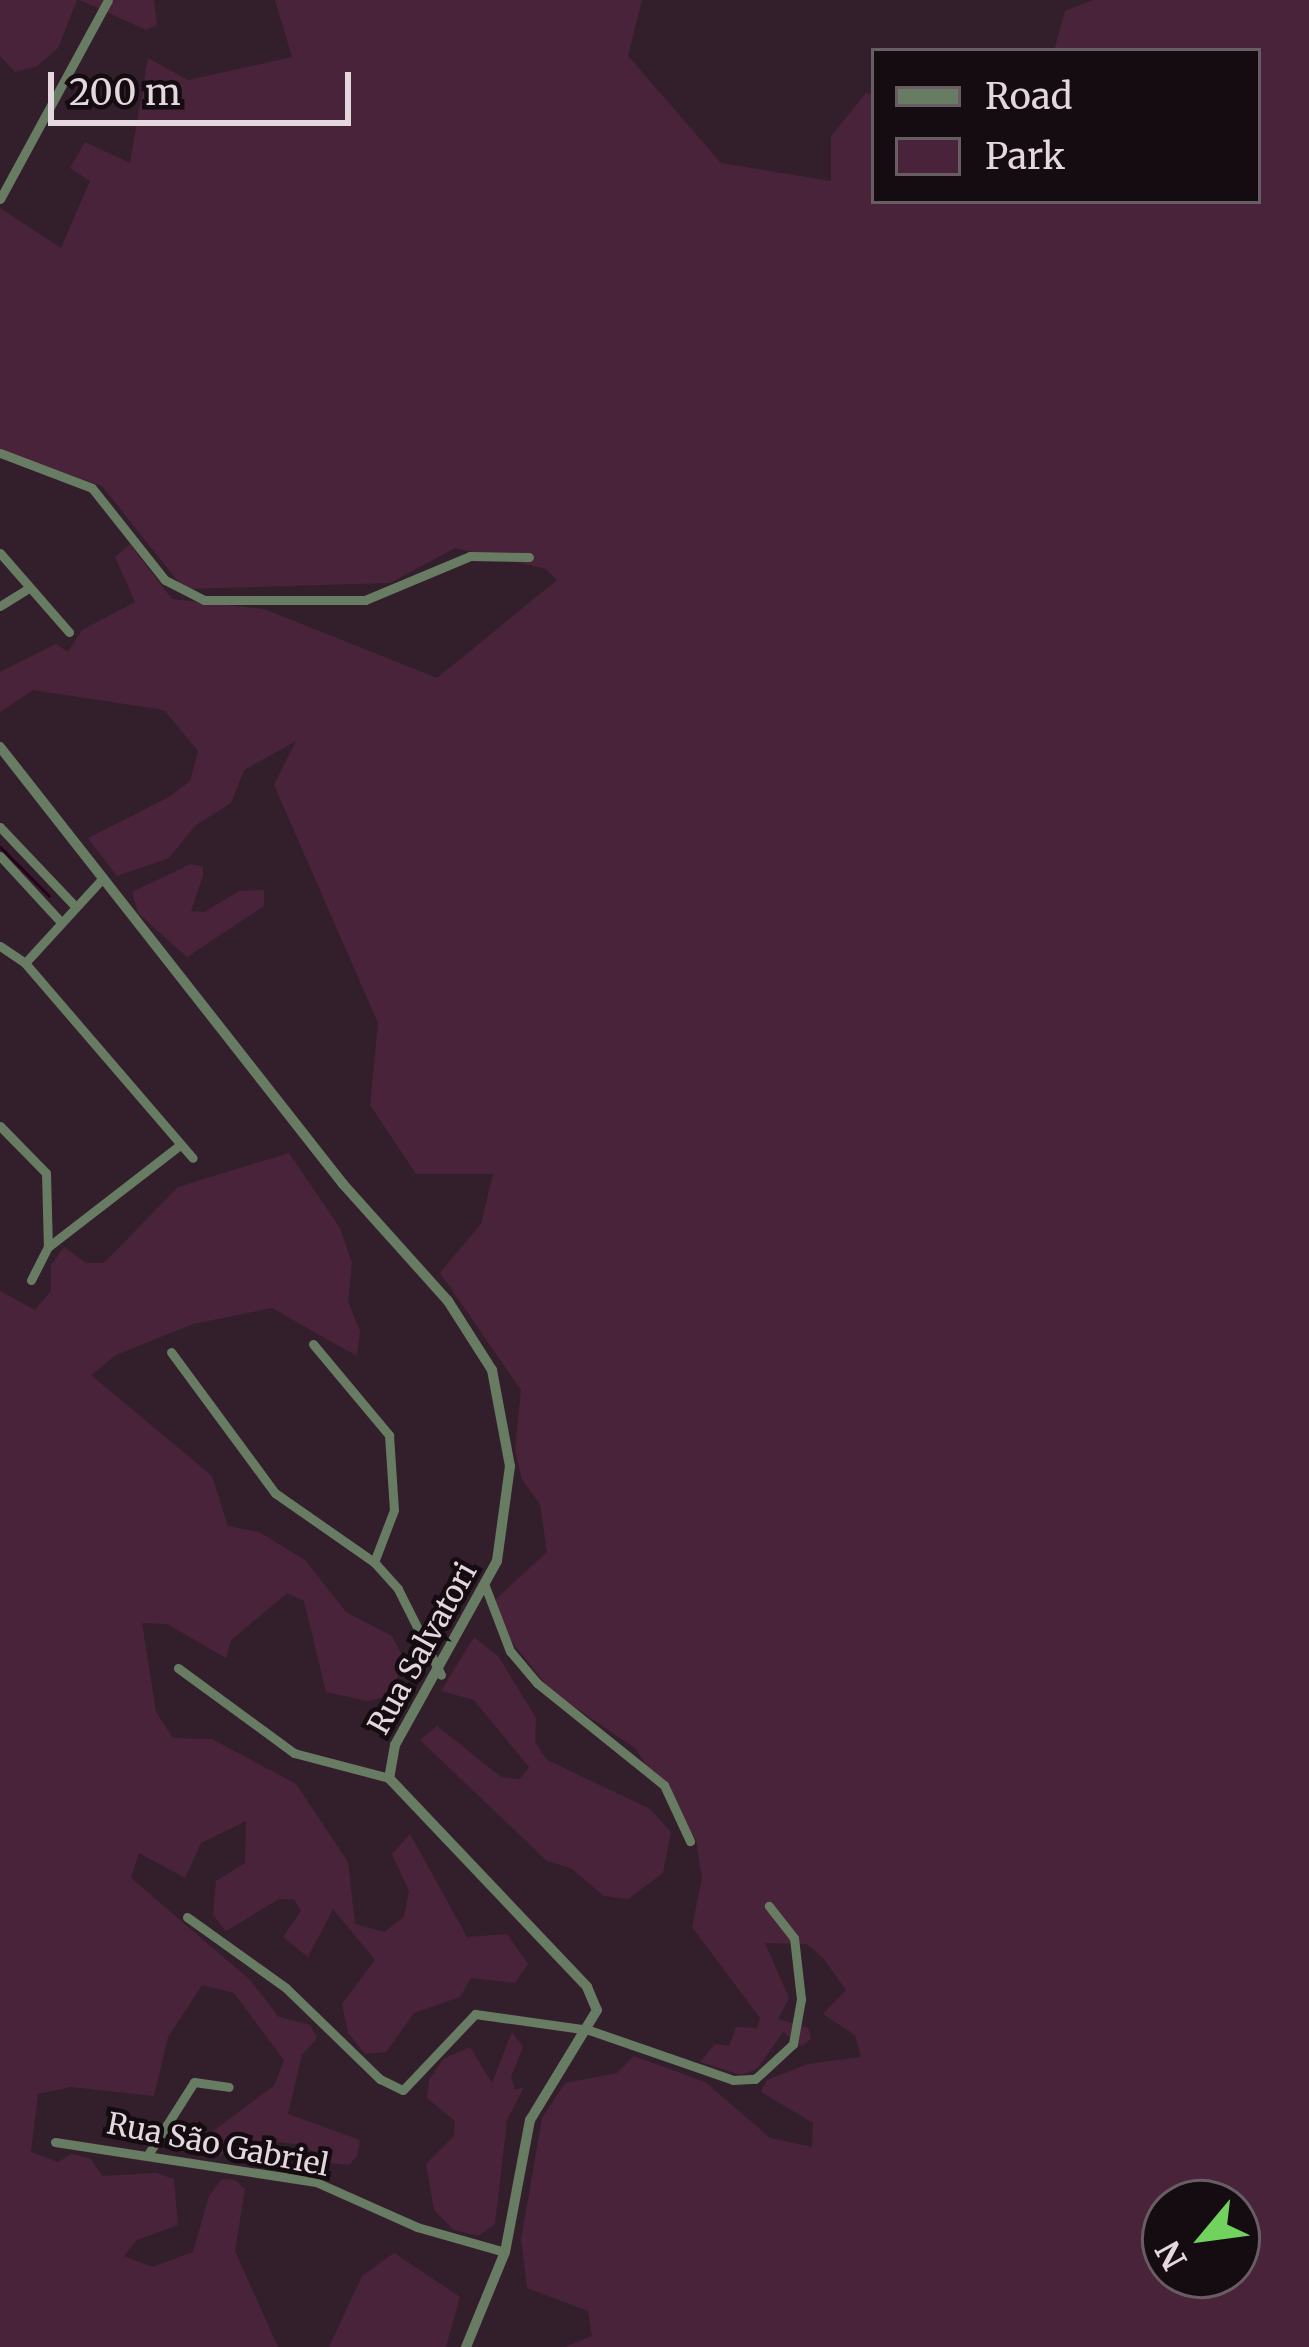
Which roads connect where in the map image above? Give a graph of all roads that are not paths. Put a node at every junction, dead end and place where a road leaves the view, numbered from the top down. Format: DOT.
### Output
graph roads {
  1 [pos="108,0"];
  2 [pos="1,200"];
  3 [pos="0,453"];
  4 [pos="0,553"];
  5 [pos="530,557"];
  6 [pos="29,588"];
  7 [pos="0,606"];
  8 [pos="69,632"];
  9 [pos="0,748"];
  10 [pos="0,827"];
  11 [pos="0,856"];
  12 [pos="103,878"];
  13 [pos="76,907"];
  14 [pos="62,922"];
  15 [pos="0,946"];
  16 [pos="25,963"];
  17 [pos="0,1126"];
  18 [pos="180,1144"];
  19 [pos="193,1158"];
  20 [pos="48,1247"];
  21 [pos="31,1280"];
  22 [pos="313,1344"];
  23 [pos="171,1352"];
  24 [pos="374,1562"];
  25 [pos="485,1586"];
  26 [pos="178,1668"];
  27 [pos="441,1675"];
  28 [pos="389,1778"];
  29 [pos="690,1841"];
  30 [pos="769,1906"];
  31 [pos="187,1917"];
  32 [pos="589,2030"];
  33 [pos="229,2087"];
  34 [pos="55,2142"];
  35 [pos="149,2153"];
  36 [pos="506,2252"];
  37 [pos="466,2347"];
  1 -- 2 [label="street"];
  3 -- 5 [label="street"];
  4 -- 6 [label="street"];
  6 -- 7 [label="street"];
  6 -- 8 [label="street"];
  9 -- 12 [label="street, Rua Salvatori"];
  10 -- 13 [label="street"];
  11 -- 14 [label="street"];
  12 -- 13 [label="street"];
  12 -- 25 [label="street, Rua Salvatori"];
  13 -- 14 [label="street"];
  14 -- 16 [label="street"];
  15 -- 16 [label="street"];
  16 -- 18 [label="street"];
  17 -- 20 [label="street"];
  18 -- 19 [label="street"];
  18 -- 20 [label="street"];
  20 -- 21 [label="street"];
  22 -- 24 [label="street"];
  23 -- 24 [label="street"];
  24 -- 27 [label="street"];
  25 -- 27 [label="street, Rua Salvatori"];
  25 -- 29 [label="street"];
  26 -- 28 [label="street"];
  27 -- 28 [label="street, Rua Salvatori"];
  28 -- 32 [label="street, Rua Salvatori"];
  30 -- 32 [label="street"];
  31 -- 32 [label="street"];
  32 -- 36 [label="street"];
  33 -- 35 [label="street"];
  34 -- 35 [label="street, Rua São Gabriel"];
  35 -- 36 [label="street, Rua São Gabriel"];
  36 -- 37 [label="street"];
}
